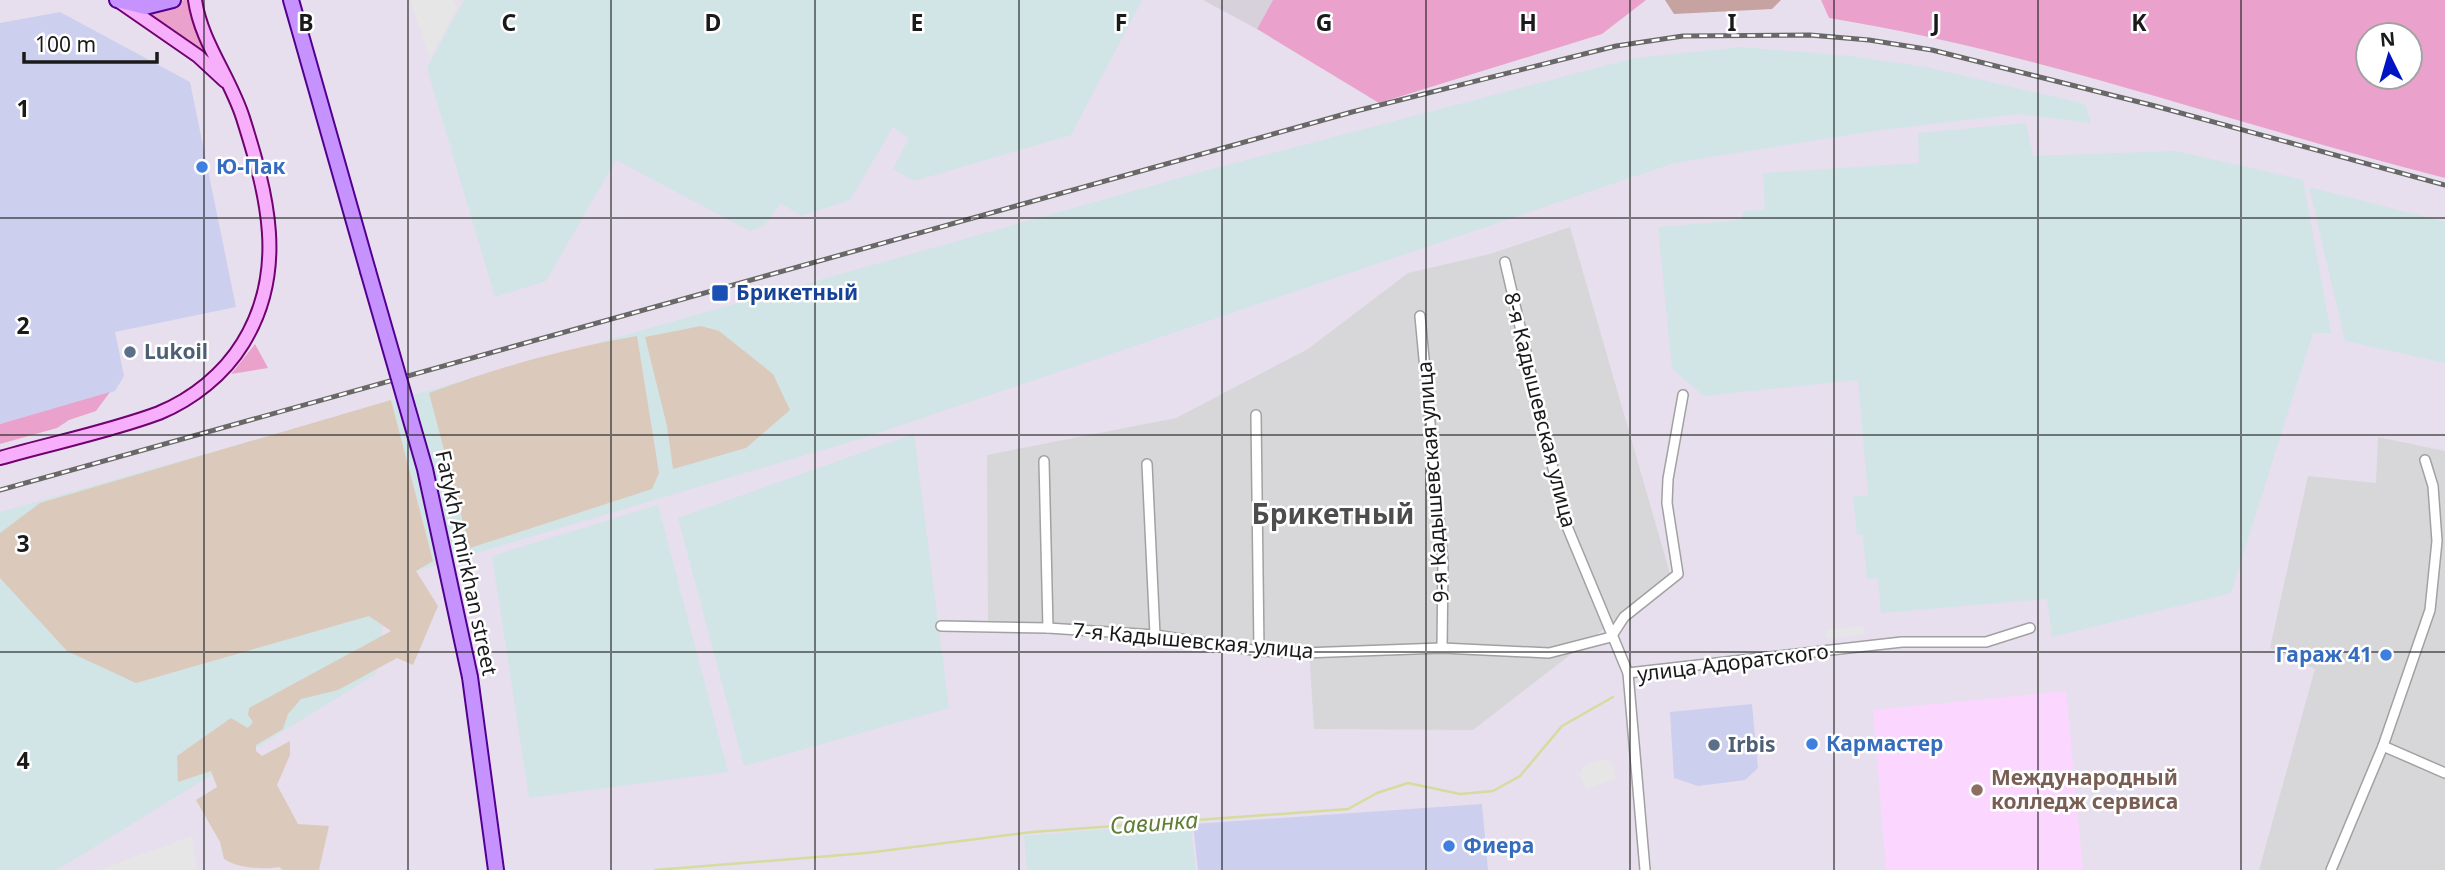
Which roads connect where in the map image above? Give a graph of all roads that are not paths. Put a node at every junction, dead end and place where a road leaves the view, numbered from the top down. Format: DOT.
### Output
graph roads {
  1 [pos="173,0"];
  2 [pos="195,0"];
  3 [pos="118,1"];
  4 [pos="293,2"];
  5 [pos="230,86"];
  6 [pos="1504,262"];
  7 [pos="1420,316"];
  8 [pos="1683,395"];
  9 [pos="1256,415"];
  10 [pos="0,458"];
  11 [pos="2425,460"];
  12 [pos="1044,461"];
  13 [pos="1147,464"];
  14 [pos="941,626"];
  15 [pos="1048,628"];
  16 [pos="2029,628"];
  17 [pos="1156,635"];
  18 [pos="1611,637"];
  19 [pos="1442,648"];
  20 [pos="1259,651"];
  21 [pos="1628,673"];
  22 [pos="2383,746"];
  23 [pos="2445,773"];
  24 [pos="496,870"];
  25 [pos="1645,870"];
  26 [pos="2331,870"];
  1 -- 3 [label="main road"];
  2 -- 5 [label="main road"];
  3 -- 5 [label="main road"];
  4 -- 24 [label="main road, Fatykh Amirkhan street, bridge"];
  5 -- 10 [label="main road"];
  6 -- 18 [label="street, 8-я Кадышевская улица"];
  7 -- 19 [label="street, 9-я Кадышевская улица"];
  8 -- 18 [label="street"];
  9 -- 20 [label="street"];
  11 -- 22 [label="street"];
  12 -- 15 [label="street"];
  13 -- 17 [label="street"];
  14 -- 15 [label="street, 7-я Кадышевская улица"];
  15 -- 17 [label="street, 7-я Кадышевская улица"];
  16 -- 21 [label="street, улица Адоратского"];
  17 -- 20 [label="street, 7-я Кадышевская улица"];
  18 -- 19 [label="street, 7-я Кадышевская улица"];
  18 -- 21 [label="street, 8-я Кадышевская улица"];
  19 -- 20 [label="street, 7-я Кадышевская улица"];
  21 -- 25 [label="street, улица Адоратского"];
  22 -- 23 [label="street"];
  22 -- 26 [label="street"];
}
